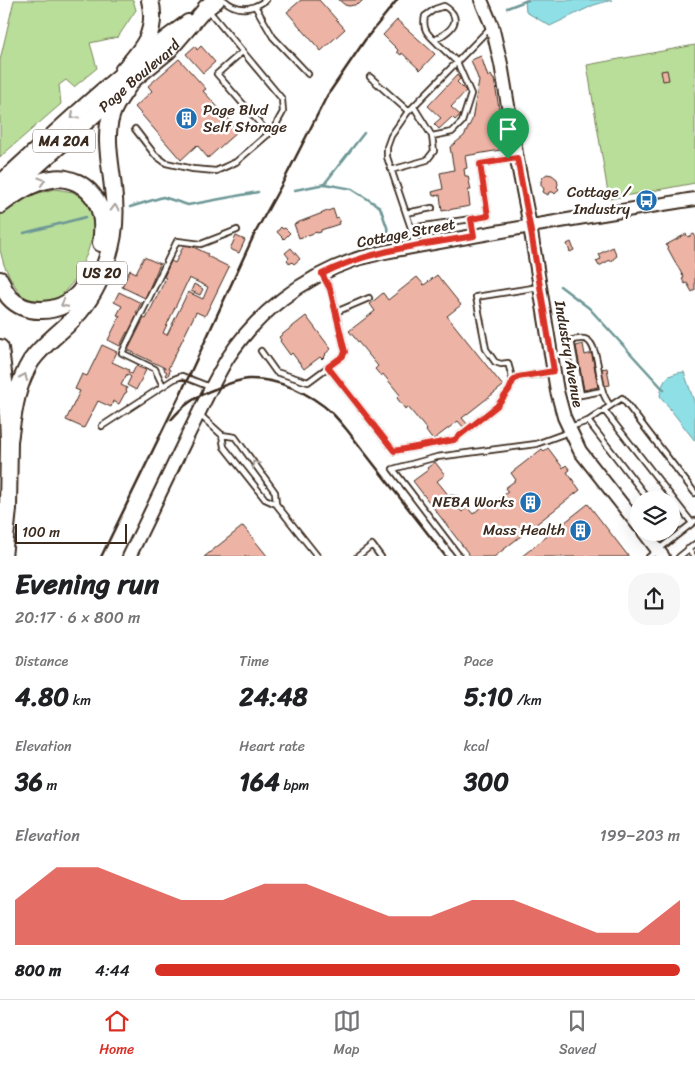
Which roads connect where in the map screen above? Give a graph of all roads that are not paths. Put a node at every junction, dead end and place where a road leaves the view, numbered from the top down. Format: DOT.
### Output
graph roads {
  1 [pos="150,0"];
  2 [pos="224,0"];
  3 [pos="266,0"];
  4 [pos="482,0"];
  5 [pos="211,4"];
  6 [pos="255,6"];
  7 [pos="492,26"];
  8 [pos="435,40"];
  9 [pos="242,52"];
  10 [pos="457,62"];
  11 [pos="308,74"];
  12 [pos="126,77"];
  13 [pos="370,77"];
  14 [pos="415,105"];
  15 [pos="408,111"];
  16 [pos="135,129"];
  17 [pos="269,134"];
  18 [pos="432,136"];
  19 [pos="517,158"];
  20 [pos="391,170"];
  21 [pos="0,183"];
  22 [pos="0,199"];
  23 [pos="695,199"];
  24 [pos="0,204"];
  25 [pos="432,208"];
  26 [pos="406,213"];
  27 [pos="471,219"];
  28 [pos="530,226"];
  29 [pos="410,228"];
  30 [pos="237,230"];
  31 [pos="474,236"];
  32 [pos="414,247"];
  33 [pos="322,274"];
  34 [pos="0,280"];
  35 [pos="540,286"];
  36 [pos="369,298"];
  37 [pos="336,312"];
  38 [pos="0,348"];
  39 [pos="261,351"];
  40 [pos="328,367"];
  41 [pos="554,371"];
  42 [pos="513,381"];
  43 [pos="164,386"];
  44 [pos="211,388"];
  45 [pos="602,391"];
  46 [pos="610,406"];
  47 [pos="604,410"];
  48 [pos="199,413"];
  49 [pos="588,421"];
  50 [pos="102,426"];
  51 [pos="569,430"];
  52 [pos="222,435"];
  53 [pos="9,441"];
  54 [pos="641,491"];
  55 [pos="695,492"];
  56 [pos="276,504"];
  57 [pos="630,515"];
  58 [pos="694,522"];
  59 [pos="680,532"];
  60 [pos="649,541"];
  61 [pos="670,541"];
  62 [pos="695,544"];
  63 [pos="688,549"];
  64 [pos="656,554"];
  65 [pos="3,556"];
  66 [pos="128,556"];
  67 [pos="318,556"];
  68 [pos="357,556"];
  69 [pos="381,556"];
  70 [pos="460,556"];
  71 [pos="679,556"];
  72 [pos="694,556"];
  1 -- 12 [label="highway"];
  2 -- 6 [label="lane"];
  3 -- 6 [label="lane"];
  4 -- 7 [label="main road, Industry Avenue"];
  5 -- 9 [label="lane"];
  5 -- 12 [label="main road, Page Boulevard / US 20"];
  6 -- 11 [label="lane"];
  7 -- 10 [label="lane"];
  7 -- 19 [label="main road, Industry Avenue"];
  8 -- 8 [label="lane"];
  8 -- 10 [label="lane"];
  9 -- 17 [label="lane"];
  9 -- 17 [label="lane"];
  10 -- 14 [label="lane"];
  10 -- 18 [label="lane"];
  12 -- 21 [label="main road, Page Boulevard / US 20, one-way"];
  12 -- 22 [label="main road, Page Boulevard / MA 20A"];
  53 -- 12 [label="highway, US 20, one-way"];
  13 -- 15 [label="lane"];
  14 -- 15 [label="lane"];
  14 -- 18 [label="lane"];
  15 -- 20 [label="lane"];
  16 -- 17 [label="lane"];
  18 -- 20 [label="lane"];
  19 -- 27 [label="lane"];
  19 -- 28 [label="main road, Industry Avenue"];
  20 -- 26 [label="lane"];
  23 -- 28 [label="main road, Cottage Street"];
  24 -- 34 [label="highway, one-way"];
  25 -- 26 [label="lane"];
  26 -- 29 [label="lane"];
  27 -- 29 [label="lane"];
  27 -- 31 [label="lane"];
  28 -- 31 [label="main road, Cottage Street"];
  28 -- 35 [label="main road, Industry Avenue"];
  29 -- 32 [label="lane"];
  30 -- 43 [label="lane"];
  31 -- 32 [label="main road, Cottage Street"];
  32 -- 33 [label="main road, Cottage Street"];
  33 -- 37 [label="lane"];
  33 -- 44 [label="main road, Cottage Street"];
  35 -- 41 [label="main road, Industry Avenue"];
  35 -- 42 [label="lane"];
  36 -- 37 [label="lane"];
  37 -- 40 [label="lane"];
  38 -- 53 [label="highway"];
  39 -- 40 [label="lane"];
  40 -- 42 [label="lane"];
  41 -- 42 [label="lane"];
  41 -- 51 [label="main road, Industry Avenue"];
  43 -- 44 [label="lane"];
  43 -- 50 [label="lane"];
  44 -- 48 [label="main road, Cottage Street"];
  45 -- 45 [label="lane"];
  45 -- 46 [label="lane"];
  46 -- 47 [label="lane"];
  46 -- 55 [label="lane"];
  47 -- 49 [label="lane"];
  47 -- 58 [label="lane"];
  48 -- 52 [label="lane"];
  48 -- 66 [label="main road, Cottage Street"];
  49 -- 51 [label="lane"];
  49 -- 54 [label="lane"];
  51 -- 57 [label="main road, Industry Avenue"];
  51 -- 70 [label="lane"];
  52 -- 56 [label="lane"];
  56 -- 52 [label="lane, one-way"];
  53 -- 65 [label="highway"];
  56 -- 67 [label="lane"];
  58 -- 59 [label="lane"];
  60 -- 64 [label="main road"];
  61 -- 64 [label="lane"];
  62 -- 63 [label="lane"];
  63 -- 71 [label="lane"];
  63 -- 72 [label="lane"];
  68 -- 69 [label="lane"];
}
